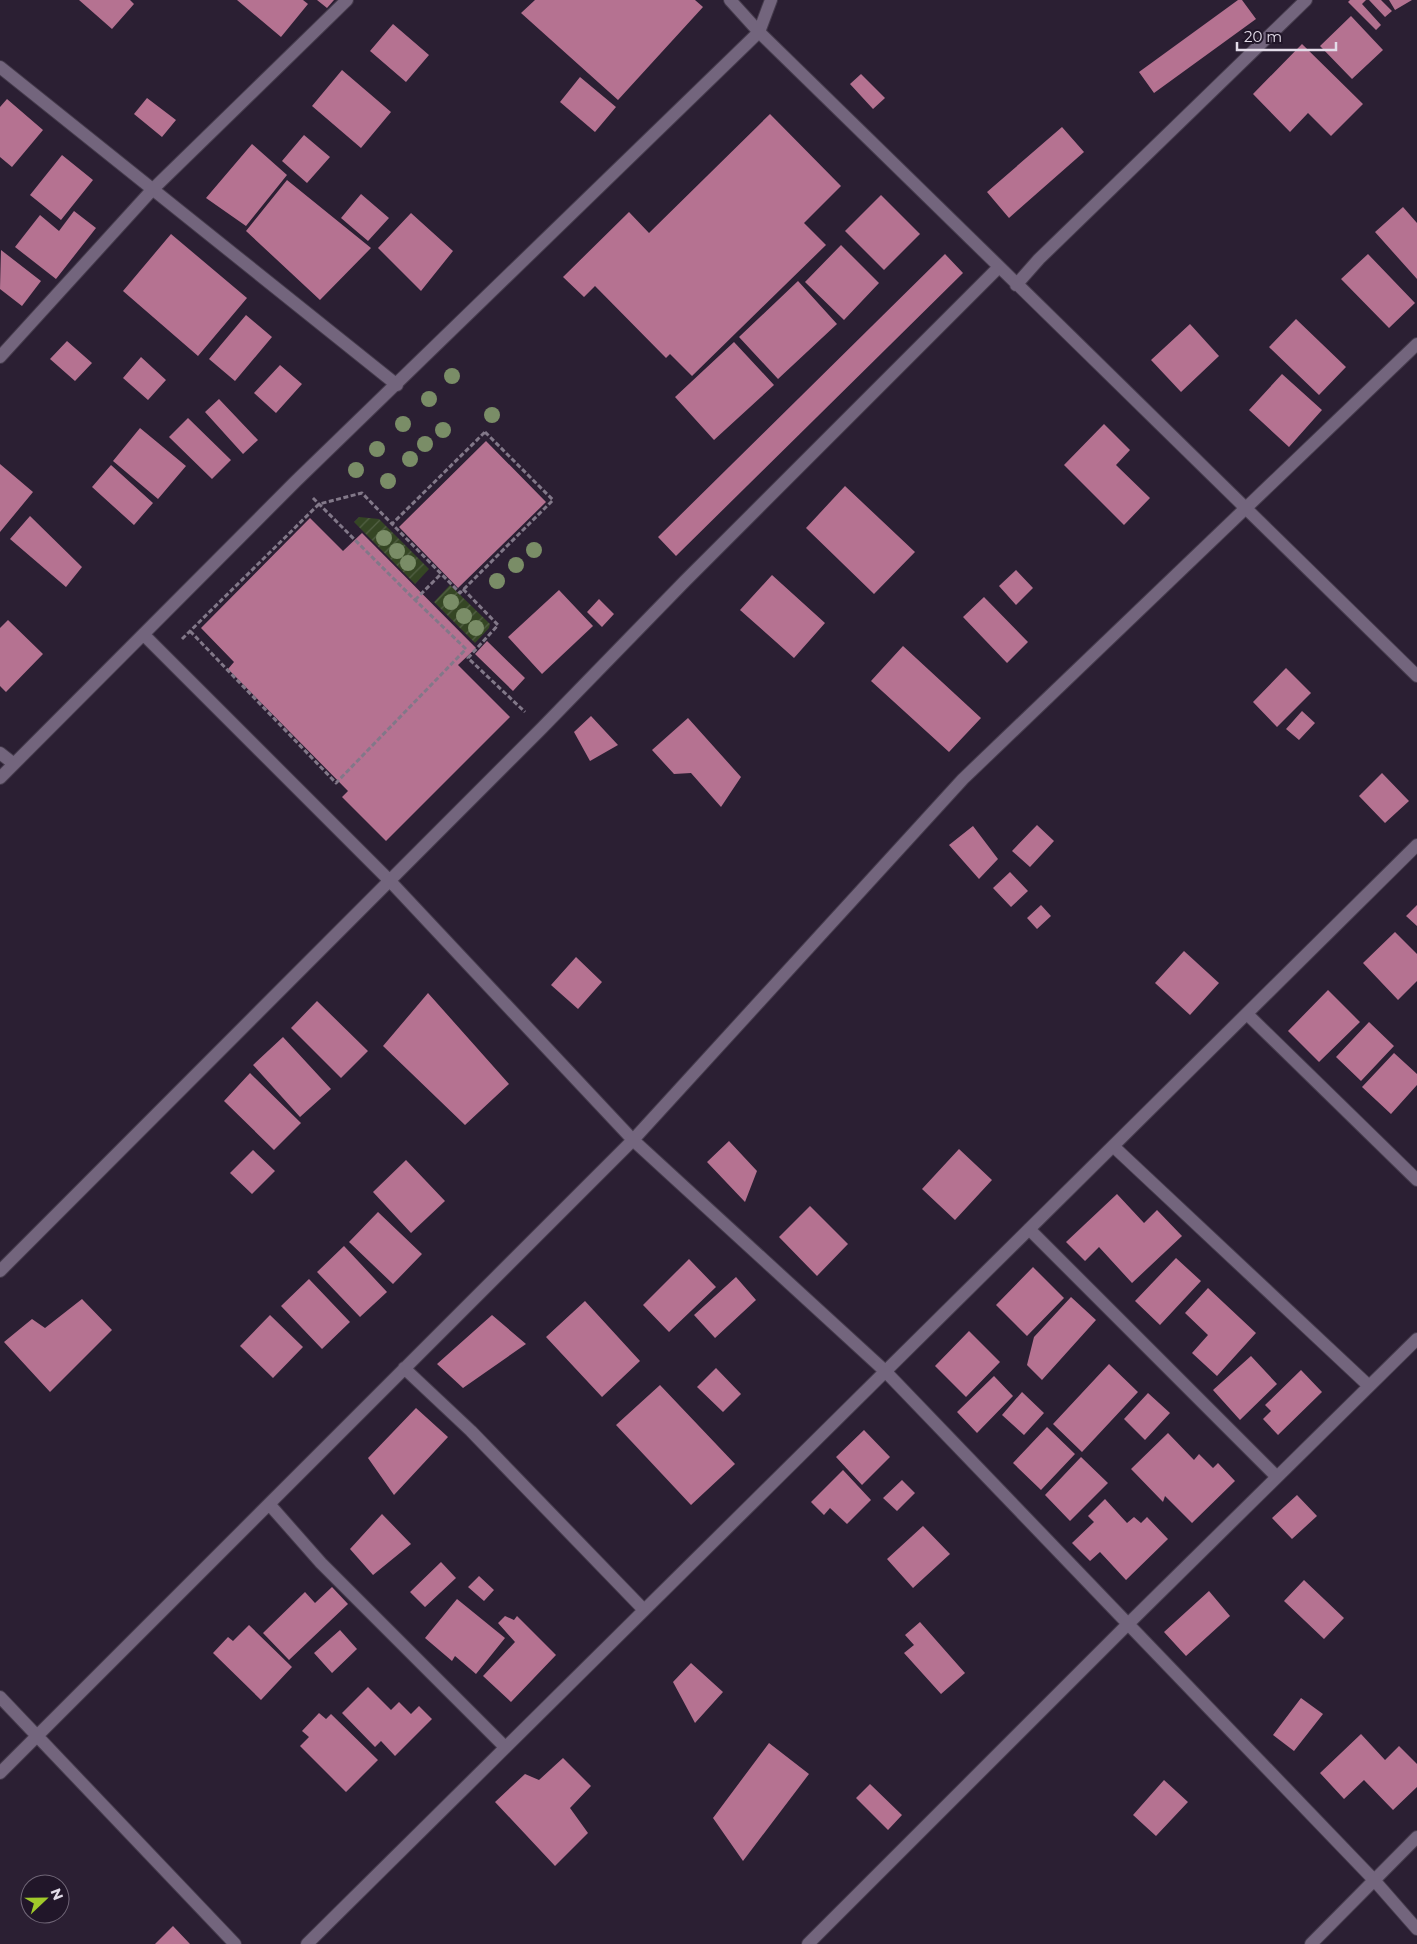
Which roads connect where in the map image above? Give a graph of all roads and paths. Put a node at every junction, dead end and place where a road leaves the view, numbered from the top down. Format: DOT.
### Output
graph roads {
  1 [pos="347,0"];
  2 [pos="730,0"];
  3 [pos="771,0"];
  4 [pos="1306,0"];
  5 [pos="759,32"];
  6 [pos="0,67"];
  7 [pos="152,190"];
  8 [pos="998,268"];
  9 [pos="1016,285"];
  10 [pos="1417,344"];
  11 [pos="0,356"];
  12 [pos="397,385"];
  13 [pos="318,503"];
  14 [pos="1247,507"];
  15 [pos="392,524"];
  16 [pos="441,574"];
  17 [pos="463,590"];
  18 [pos="415,600"];
  19 [pos="190,631"];
  20 [pos="144,635"];
  21 [pos="185,636"];
  22 [pos="1417,676"];
  23 [pos="523,711"];
  24 [pos="0,753"];
  25 [pos="14,764"];
  26 [pos="0,778"];
  27 [pos="1417,845"];
  28 [pos="389,880"];
  29 [pos="1247,1014"];
  30 [pos="633,1140"];
  31 [pos="1113,1146"];
  32 [pos="1417,1180"];
  33 [pos="1029,1229"];
  34 [pos="0,1271"];
  35 [pos="1417,1339"];
  36 [pos="404,1368"];
  37 [pos="885,1371"];
  38 [pos="1369,1386"];
  39 [pos="1277,1477"];
  40 [pos="270,1504"];
  41 [pos="644,1610"];
  42 [pos="1128,1624"];
  43 [pos="0,1697"];
  44 [pos="38,1735"];
  45 [pos="505,1747"];
  46 [pos="0,1773"];
  47 [pos="1417,1837"];
  48 [pos="1374,1880"];
  49 [pos="1417,1929"];
  50 [pos="235,1944"];
  51 [pos="307,1944"];
  52 [pos="808,1944"];
  53 [pos="1311,1944"];
  1 -- 7 [label="street"];
  2 -- 5 [label="street"];
  3 -- 5 [label="street"];
  4 -- 9 [label="street"];
  5 -- 8 [label="street"];
  5 -- 12 [label="street"];
  6 -- 7 [label="street"];
  7 -- 11 [label="street"];
  7 -- 12 [label="street"];
  8 -- 9 [label="street"];
  8 -- 28 [label="street"];
  9 -- 14 [label="street"];
  10 -- 14 [label="street"];
  12 -- 20 [label="street"];
  13 -- 15 [label="path"];
  13 -- 18 [label="path"];
  13 -- 19 [label="path"];
  14 -- 22 [label="street"];
  14 -- 30 [label="street"];
  15 -- 16 [label="path"];
  15 -- 17 [label="path"];
  16 -- 17 [label="path"];
  16 -- 18 [label="path"];
  17 -- 23 [label="path"];
  18 -- 19 [label="path"];
  19 -- 21 [label="path"];
  20 -- 25 [label="street"];
  20 -- 28 [label="street"];
  24 -- 25 [label="street"];
  25 -- 26 [label="street"];
  27 -- 29 [label="street"];
  28 -- 30 [label="street"];
  28 -- 34 [label="street"];
  29 -- 31 [label="street"];
  29 -- 32 [label="street"];
  30 -- 36 [label="street"];
  30 -- 37 [label="street"];
  31 -- 33 [label="street"];
  31 -- 38 [label="street"];
  33 -- 37 [label="street"];
  33 -- 39 [label="street"];
  35 -- 38 [label="street"];
  36 -- 40 [label="street"];
  36 -- 41 [label="street"];
  37 -- 41 [label="street"];
  37 -- 42 [label="street"];
  38 -- 39 [label="street"];
  39 -- 42 [label="street"];
  40 -- 44 [label="street"];
  40 -- 45 [label="street"];
  41 -- 45 [label="street"];
  42 -- 48 [label="street"];
  42 -- 52 [label="street"];
  43 -- 44 [label="street"];
  44 -- 46 [label="street"];
  44 -- 50 [label="street"];
  45 -- 51 [label="street"];
  47 -- 48 [label="street"];
  48 -- 49 [label="street"];
  48 -- 53 [label="street"];
}
